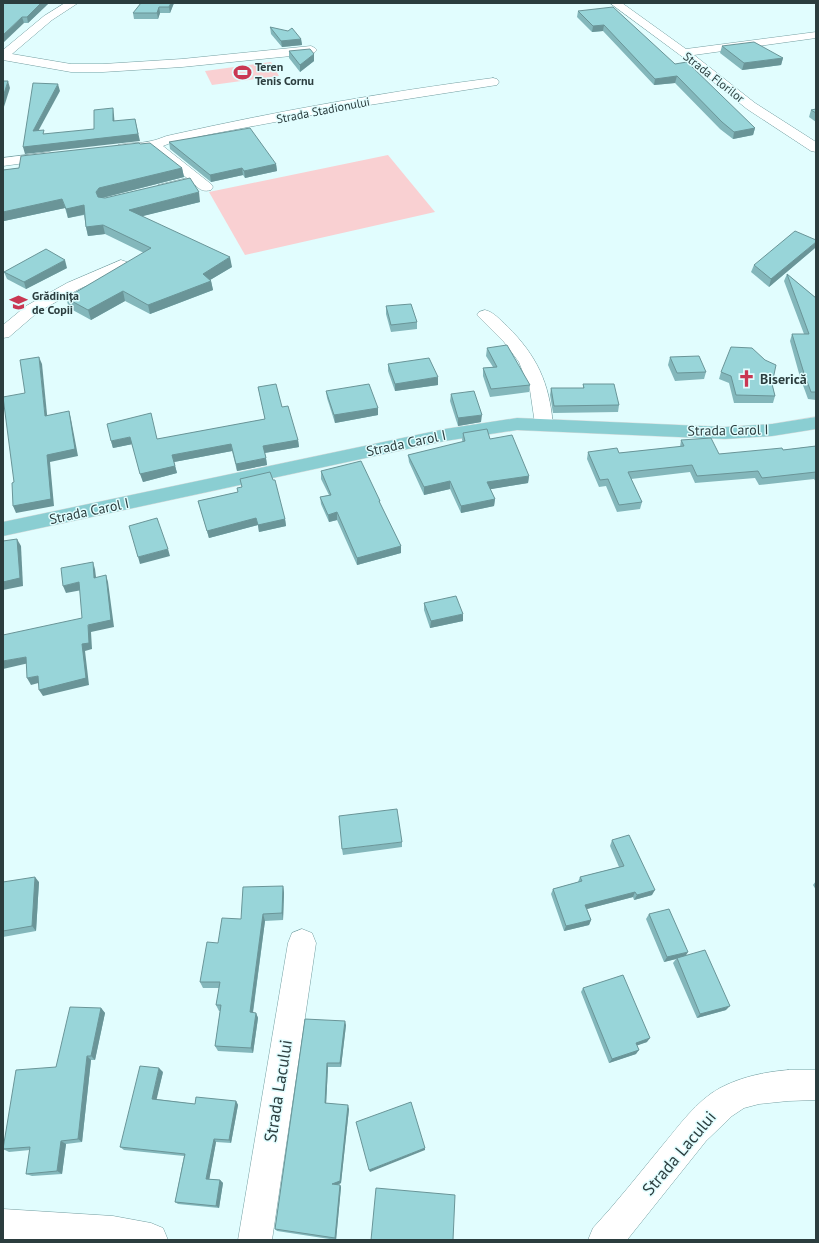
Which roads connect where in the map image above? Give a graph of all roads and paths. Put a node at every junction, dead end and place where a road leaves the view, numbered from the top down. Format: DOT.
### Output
graph roads {
  1 [pos="73,3"];
  2 [pos="615,3"];
  3 [pos="816,34"];
  4 [pos="311,50"];
  5 [pos="684,53"];
  6 [pos="3,56"];
  7 [pos="493,82"];
  8 [pos="154,145"];
  9 [pos="816,148"];
  10 [pos="110,150"];
  11 [pos="65,155"];
  12 [pos="3,162"];
  13 [pos="152,191"];
  14 [pos="121,265"];
  15 [pos="485,315"];
  16 [pos="3,333"];
  17 [pos="816,423"];
  18 [pos="544,424"];
  19 [pos="3,529"];
  20 [pos="302,943"];
  21 [pos="816,1084"];
  22 [pos="3,1225"];
  23 [pos="73,1235"];
  24 [pos="151,1240"];
  25 [pos="255,1240"];
  26 [pos="605,1240"];
  1 -- 6 [label="street"];
  2 -- 5 [label="street, Strada Florilor"];
  3 -- 5 [label="street"];
  4 -- 6 [label="street"];
  5 -- 9 [label="street, Strada Florilor"];
  7 -- 8 [label="street, Strada Stadionului"];
  8 -- 10 [label="street, Strada Stadionului"];
  8 -- 13 [label="street"];
  11 -- 12 [label="street"];
  14 -- 16 [label="street"];
  15 -- 18 [label="street"];
  17 -- 18 [label="main road, Strada Carol I"];
  18 -- 19 [label="main road, Strada Carol I"];
  20 -- 25 [label="street, Strada Lacului"];
  21 -- 26 [label="street, Strada Lacului"];
  22 -- 23 [label="street"];
  23 -- 24 [label="street"];
}
